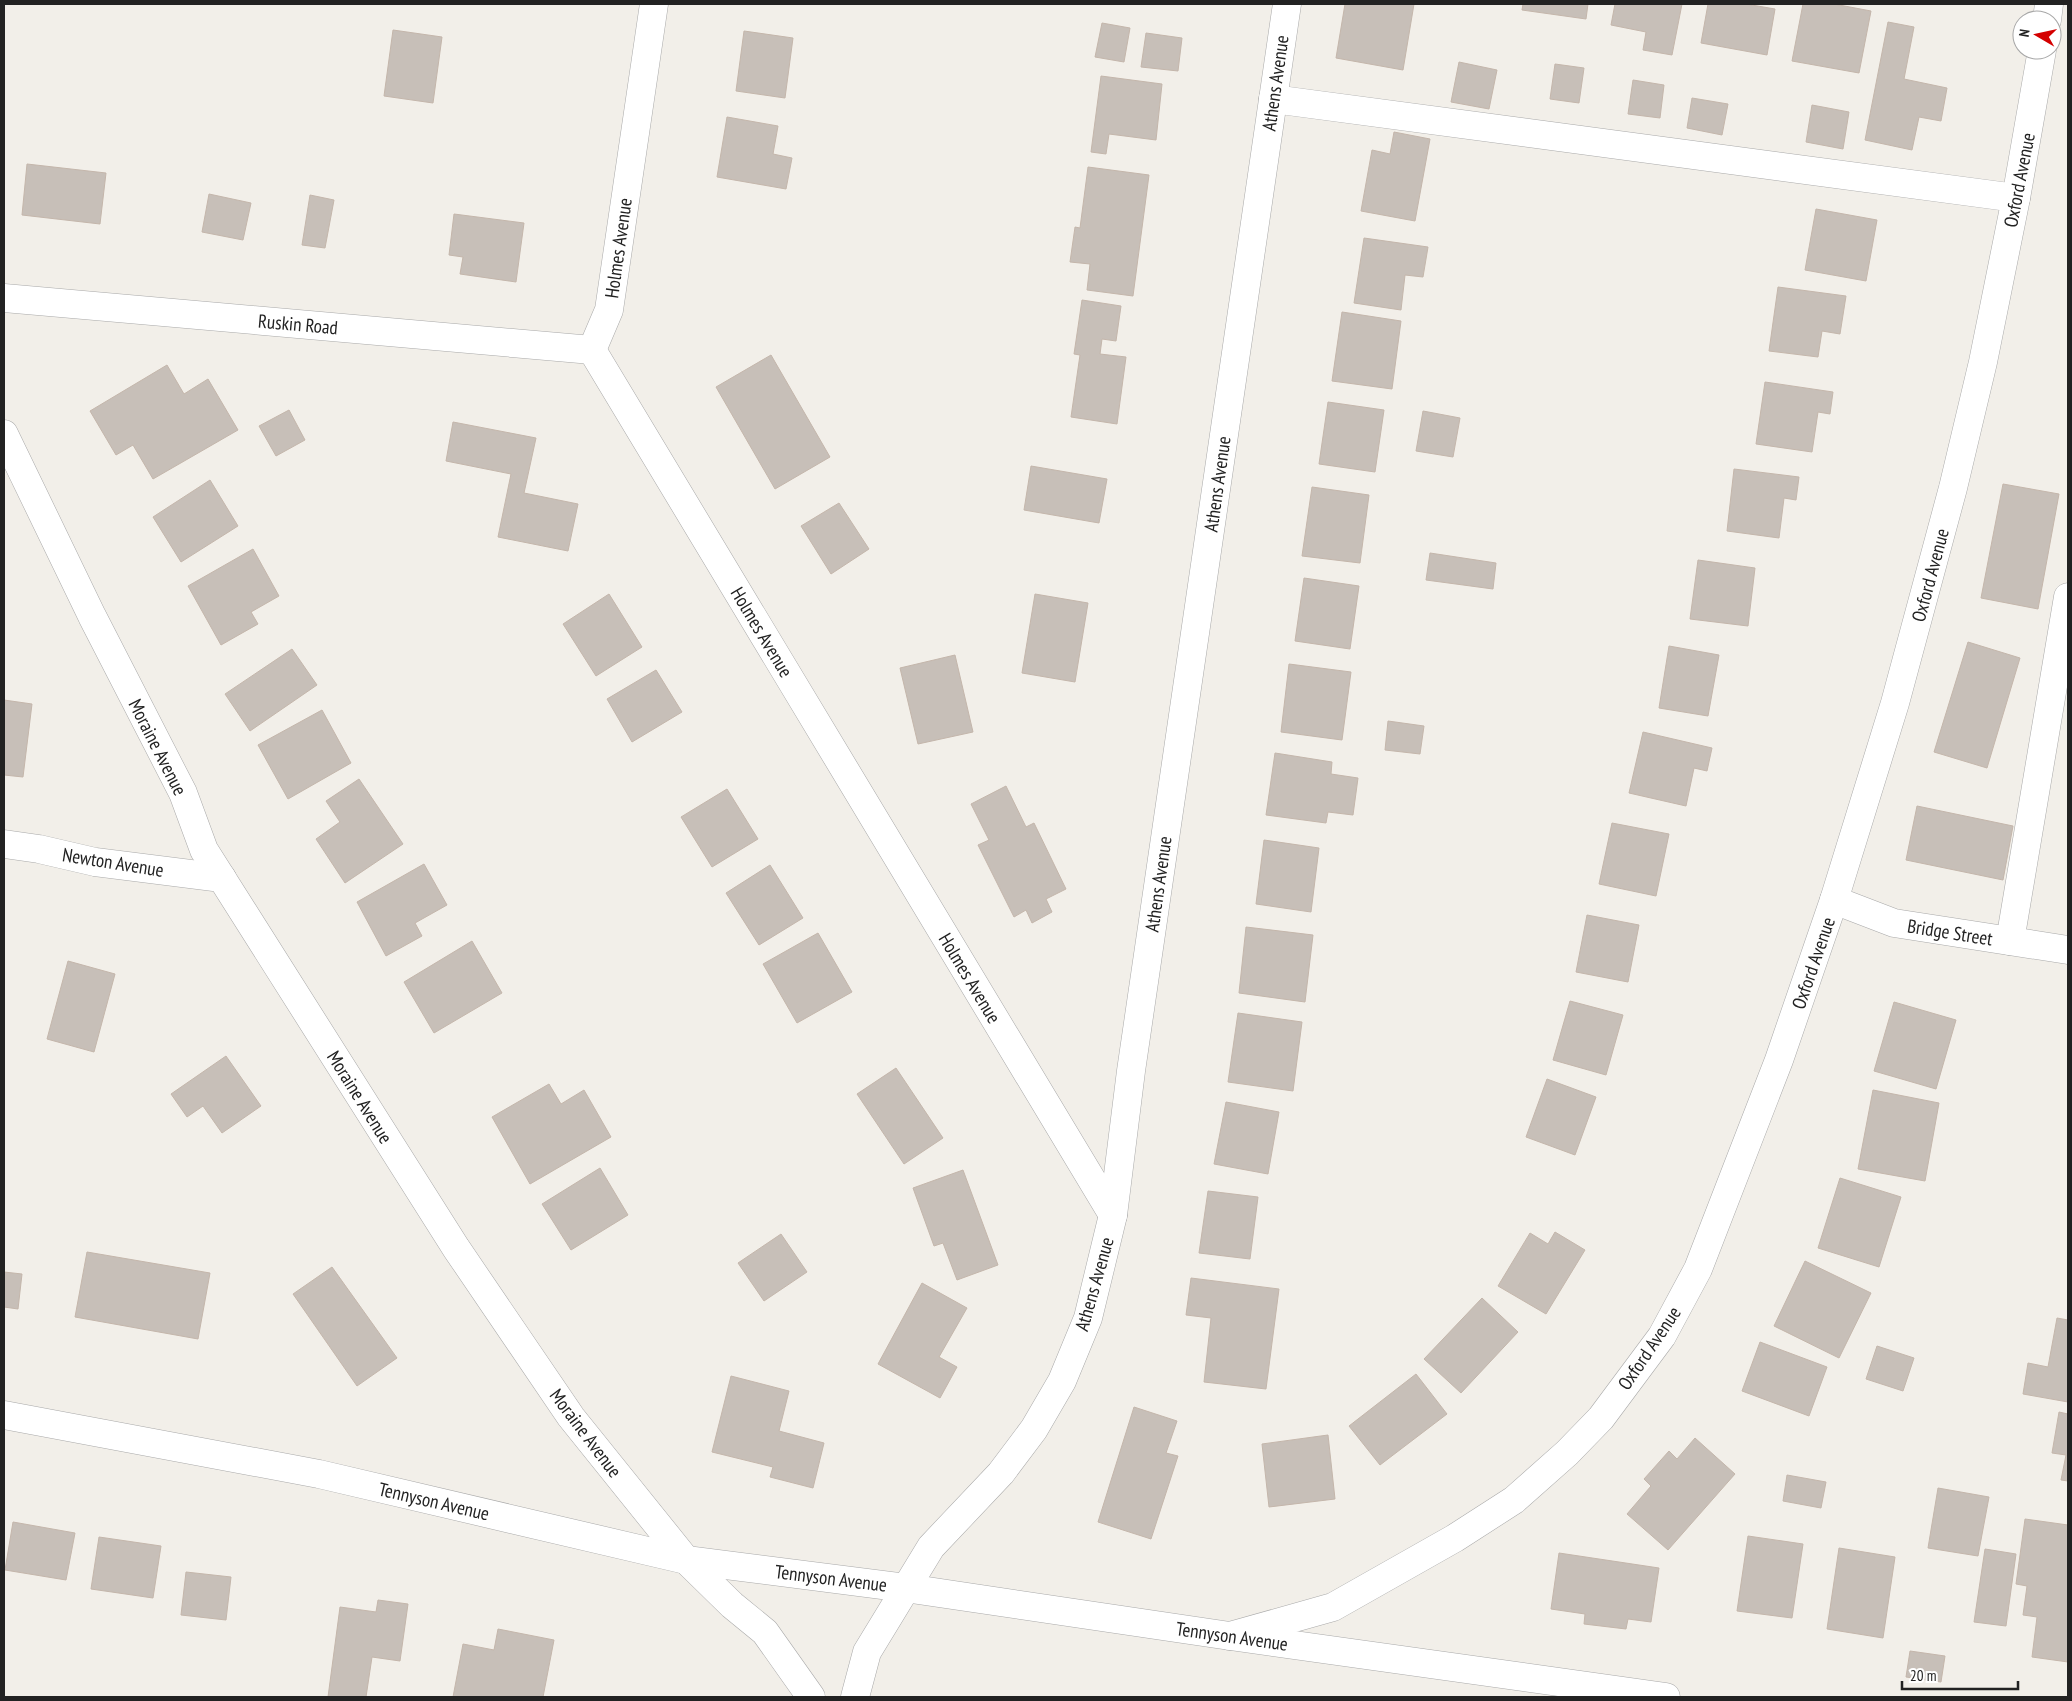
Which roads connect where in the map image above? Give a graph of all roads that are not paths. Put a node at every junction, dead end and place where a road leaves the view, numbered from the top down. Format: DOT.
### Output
graph roads {
  1 [pos="654,4"];
  2 [pos="1287,4"];
  3 [pos="2040,60"];
  4 [pos="1273,99"];
  5 [pos="2016,198"];
  6 [pos="4,298"];
  7 [pos="592,350"];
  8 [pos="4,434"];
  9 [pos="2068,597"];
  10 [pos="4,844"];
  11 [pos="222,878"];
  12 [pos="1834,900"];
  13 [pos="2010,941"];
  14 [pos="2068,950"];
  15 [pos="1113,1215"];
  16 [pos="4,1415"];
  17 [pos="686,1560"];
  18 [pos="906,1588"];
  19 [pos="1230,1636"];
  20 [pos="811,1697"];
  21 [pos="855,1697"];
  22 [pos="1666,1697"];
  1 -- 7 [label="street, Holmes Avenue"];
  2 -- 4 [label="street, Athens Avenue"];
  3 -- 5 [label="street, Oxford Avenue"];
  4 -- 5 [label="street"];
  4 -- 15 [label="street, Athens Avenue"];
  5 -- 12 [label="street, Oxford Avenue"];
  6 -- 7 [label="street, Ruskin Road"];
  7 -- 15 [label="street, Holmes Avenue"];
  8 -- 11 [label="street, Moraine Avenue"];
  9 -- 13 [label="street"];
  10 -- 11 [label="street, Newton Avenue"];
  11 -- 17 [label="street, Moraine Avenue"];
  12 -- 13 [label="street, Bridge Street"];
  12 -- 19 [label="street, Oxford Avenue"];
  13 -- 14 [label="street, Bridge Street"];
  15 -- 18 [label="street, Athens Avenue"];
  16 -- 17 [label="street, Tennyson Avenue"];
  17 -- 18 [label="street, Tennyson Avenue"];
  17 -- 20 [label="street, Moraine Avenue"];
  18 -- 19 [label="street, Tennyson Avenue"];
  18 -- 21 [label="street, Athens Avenue"];
  19 -- 22 [label="street, Tennyson Avenue"];
}
